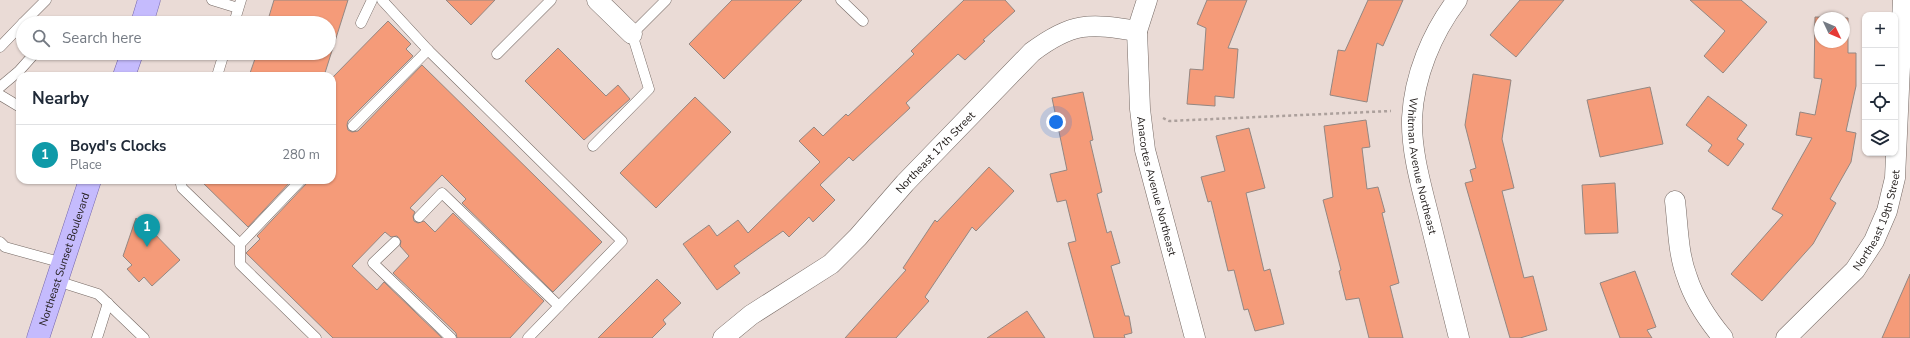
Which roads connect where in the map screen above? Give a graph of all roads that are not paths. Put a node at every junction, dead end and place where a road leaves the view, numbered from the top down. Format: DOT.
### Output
graph roads {
  1 [pos="46,0"];
  2 [pos="149,0"];
  3 [pos="212,0"];
  4 [pos="372,0"];
  5 [pos="382,0"];
  6 [pos="551,0"];
  7 [pos="597,0"];
  8 [pos="666,0"];
  9 [pos="841,0"];
  10 [pos="1147,0"];
  11 [pos="1458,0"];
  12 [pos="1904,0"];
  13 [pos="240,4"];
  14 [pos="30,16"];
  15 [pos="144,16"];
  16 [pos="236,16"];
  17 [pos="863,21"];
  18 [pos="361,23"];
  19 [pos="16,30"];
  20 [pos="1137,31"];
  21 [pos="632,34"];
  22 [pos="0,47"];
  23 [pos="428,50"];
  24 [pos="497,54"];
  25 [pos="29,60"];
  26 [pos="130,60"];
  27 [pos="222,60"];
  28 [pos="18,72"];
  29 [pos="125,72"];
  30 [pos="218,72"];
  31 [pos="16,74"];
  32 [pos="0,87"];
  33 [pos="0,95"];
  34 [pos="16,105"];
  35 [pos="353,126"];
  36 [pos="593,146"];
  37 [pos="89,184"];
  38 [pos="181,184"];
  39 [pos="297,184"];
  40 [pos="1675,201"];
  41 [pos="419,216"];
  42 [pos="0,242"];
  43 [pos="395,242"];
  44 [pos="240,244"];
  45 [pos="60,272"];
  46 [pos="108,303"];
  47 [pos="559,306"];
  48 [pos="38,338"];
  49 [pos="97,338"];
  50 [pos="144,338"];
  51 [pos="316,338"];
  52 [pos="451,338"];
  53 [pos="528,338"];
  54 [pos="723,338"];
  55 [pos="1195,338"];
  56 [pos="1459,338"];
  57 [pos="1723,338"];
  58 [pos="1786,338"];
  1 -- 14 [label="lane"];
  2 -- 15 [label="main road"];
  3 -- 13 [label="lane"];
  4 -- 18 [label="lane"];
  5 -- 23 [label="lane"];
  6 -- 24 [label="lane"];
  7 -- 21 [label="street"];
  8 -- 21 [label="lane"];
  9 -- 17 [label="lane"];
  10 -- 20 [label="street"];
  11 -- 56 [label="street, Whitman Avenue Northeast"];
  12 -- 58 [label="street, Northeast 19th Street"];
  13 -- 16 [label="lane"];
  19 -- 22 [label="lane"];
  20 -- 54 [label="street, Northeast 17th Street"];
  20 -- 55 [label="street, Anacortes Avenue Northeast"];
  21 -- 36 [label="lane"];
  23 -- 35 [label="lane"];
  23 -- 47 [label="lane"];
  25 -- 28 [label="lane"];
  26 -- 29 [label="main road"];
  27 -- 30 [label="lane"];
  31 -- 32 [label="lane"];
  33 -- 34 [label="lane"];
  37 -- 45 [label="main road, Northeast Sunset Boulevard"];
  38 -- 44 [label="lane"];
  39 -- 44 [label="lane"];
  40 -- 57 [label="street"];
  41 -- 47 [label="lane"];
  42 -- 45 [label="lane"];
  43 -- 52 [label="lane"];
  44 -- 51 [label="lane"];
  45 -- 46 [label="lane"];
  45 -- 48 [label="main road, Northeast Sunset Boulevard"];
  46 -- 49 [label="lane"];
  46 -- 50 [label="lane"];
  47 -- 53 [label="lane"];
}
